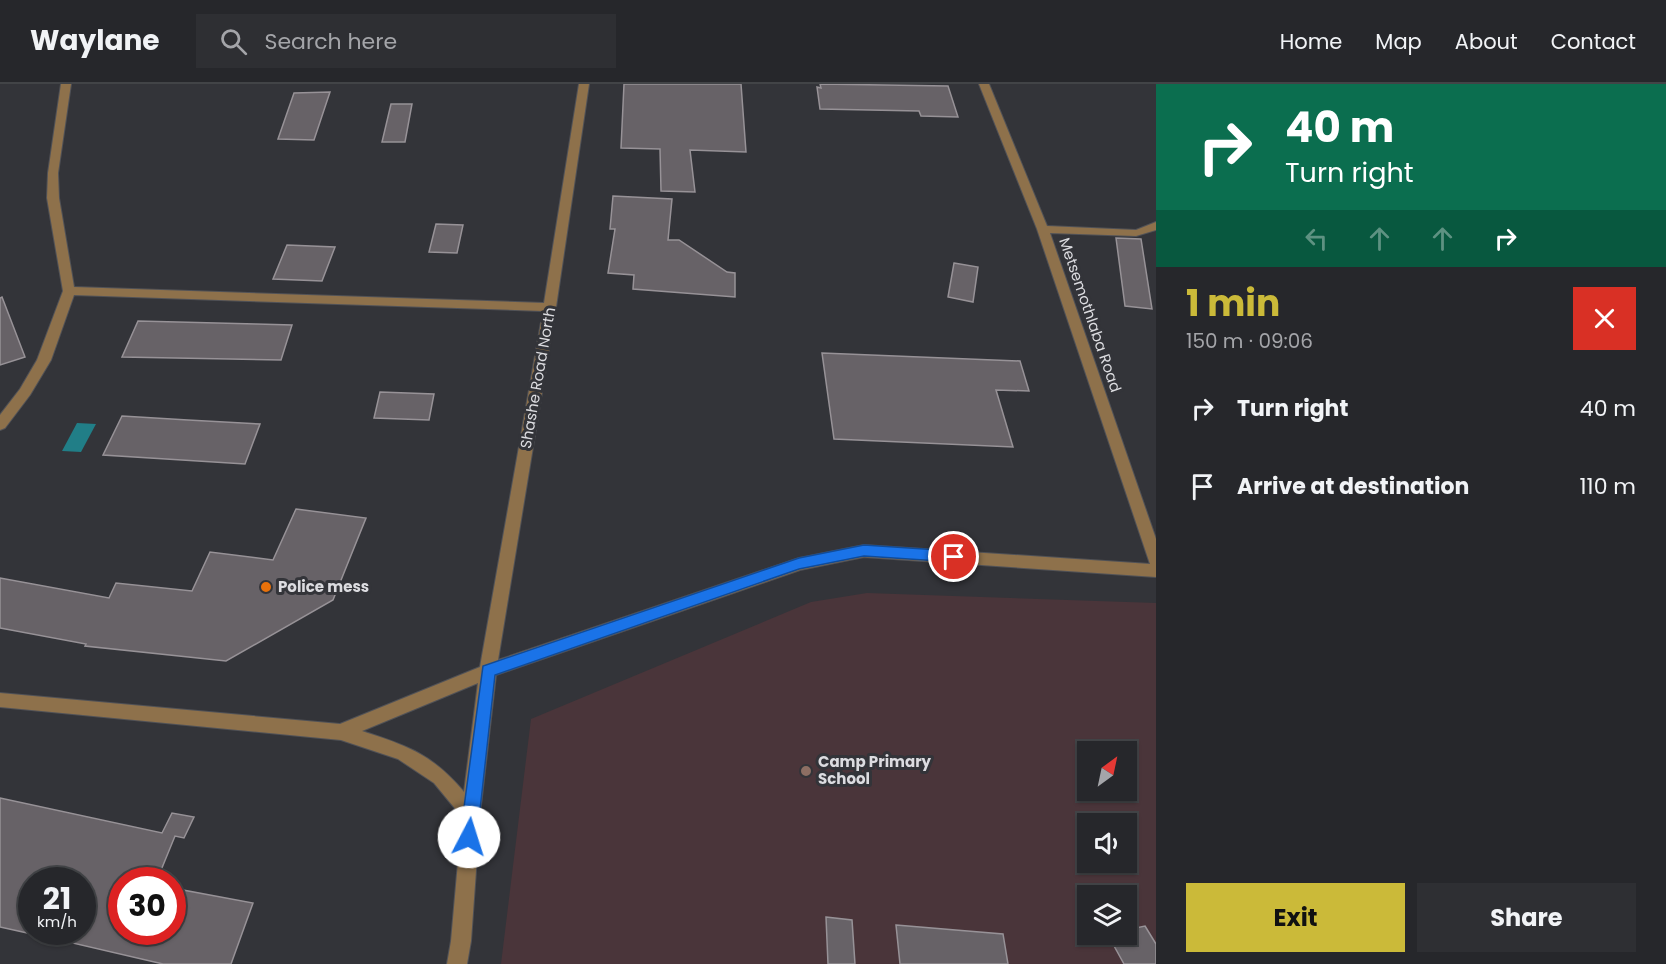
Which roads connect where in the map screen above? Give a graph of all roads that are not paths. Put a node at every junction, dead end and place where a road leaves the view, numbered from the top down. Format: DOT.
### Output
graph roads {
  1 [pos="66,84"];
  2 [pos="584,84"];
  3 [pos="984,84"];
  4 [pos="1156,225"];
  5 [pos="1043,229"];
  6 [pos="69,291"];
  7 [pos="550,307"];
  8 [pos="0,425"];
  9 [pos="1156,561"];
  10 [pos="1156,571"];
  11 [pos="488,671"];
  12 [pos="0,700"];
  13 [pos="341,732"];
  14 [pos="471,814"];
  15 [pos="457,964"];
  1 -- 6 [label="street"];
  2 -- 7 [label="street, Shashe Road North"];
  3 -- 5 [label="street, Metsemothlaba Road"];
  4 -- 5 [label="street"];
  5 -- 9 [label="street, Metsemothlaba Road"];
  6 -- 7 [label="street"];
  6 -- 8 [label="street"];
  7 -- 11 [label="street, Shashe Road North"];
  10 -- 11 [label="street"];
  11 -- 13 [label="street"];
  11 -- 14 [label="street, Shashe Road North"];
  12 -- 13 [label="street"];
  13 -- 14 [label="street"];
  14 -- 15 [label="street"];
}
